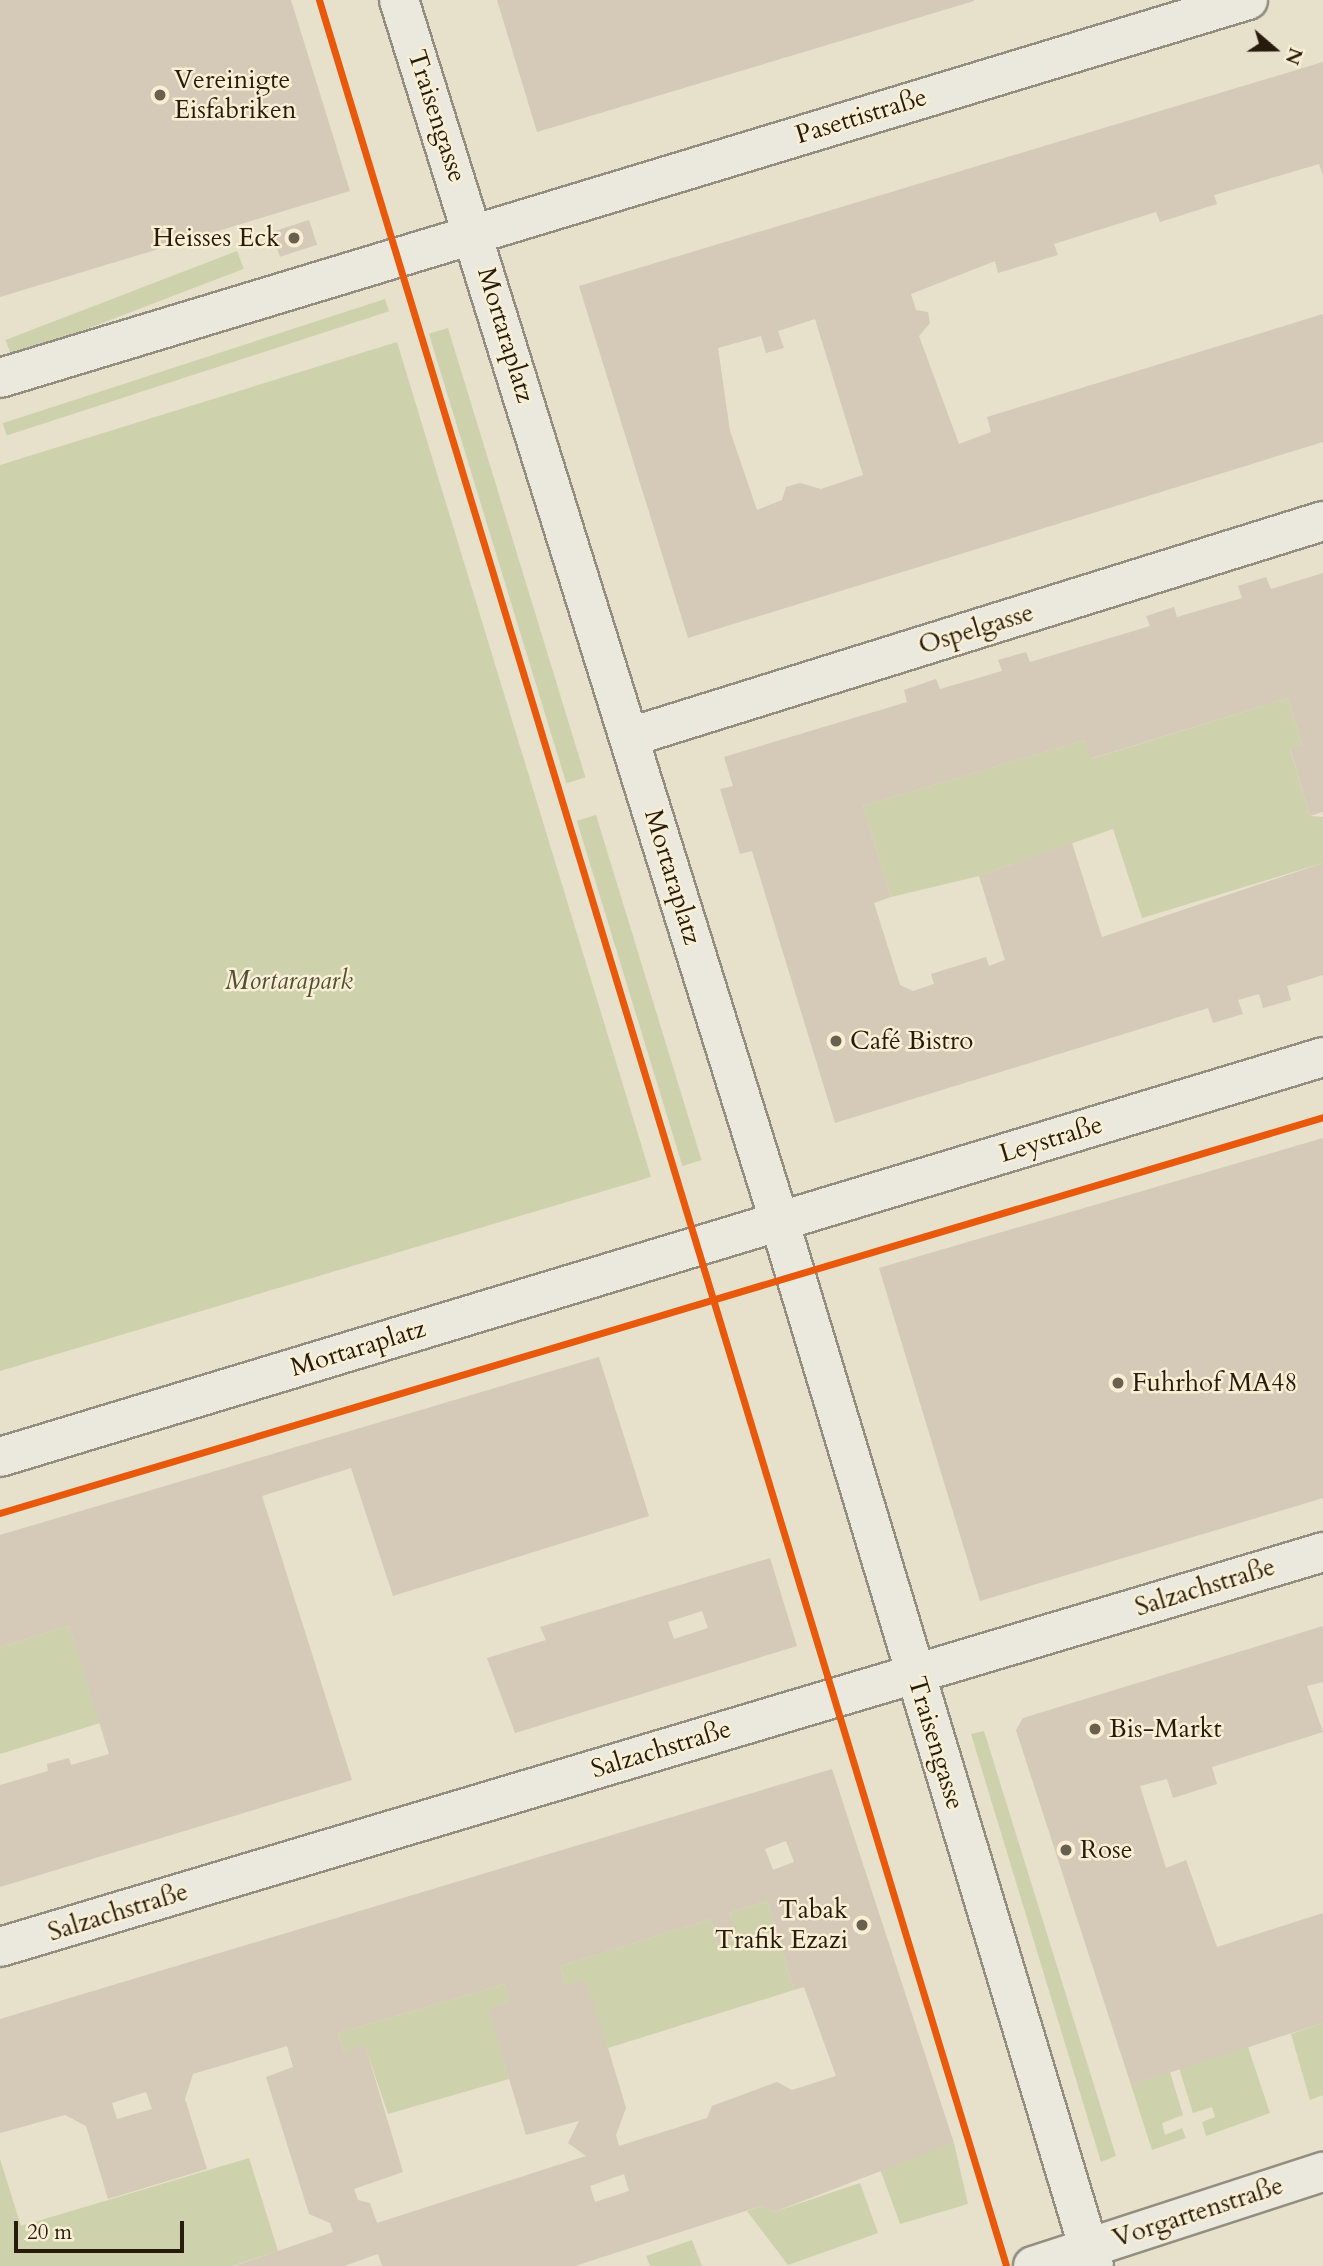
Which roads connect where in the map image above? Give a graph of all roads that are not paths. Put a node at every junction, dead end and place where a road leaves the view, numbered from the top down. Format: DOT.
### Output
graph roads {
  1 [pos="399,0"];
  2 [pos="1248,0"];
  3 [pos="475,232"];
  4 [pos="0,378"];
  5 [pos="1323,522"];
  6 [pos="630,737"];
  7 [pos="1323,1057"];
  8 [pos="779,1220"];
  9 [pos="0,1457"];
  10 [pos="1323,1552"];
  11 [pos="915,1673"];
  12 [pos="0,1947"];
  13 [pos="1323,2172"];
  14 [pos="1092,2257"];
  15 [pos="1033,2266"];
  1 -- 3 [label="street, Traisengasse"];
  2 -- 3 [label="street, Pasettistraße"];
  3 -- 4 [label="street, Mortaraplatz"];
  3 -- 6 [label="street, Mortaraplatz"];
  5 -- 6 [label="street, Ospelgasse"];
  6 -- 8 [label="street, Mortaraplatz"];
  7 -- 8 [label="street, Leystraße"];
  8 -- 9 [label="street, Mortaraplatz"];
  8 -- 11 [label="street, Traisengasse"];
  10 -- 11 [label="street, Salzachstraße"];
  11 -- 12 [label="street, Salzachstraße"];
  11 -- 14 [label="street, Traisengasse"];
  13 -- 14 [label="street, Vorgartenstraße"];
  14 -- 15 [label="street, Vorgartenstraße"];
}
